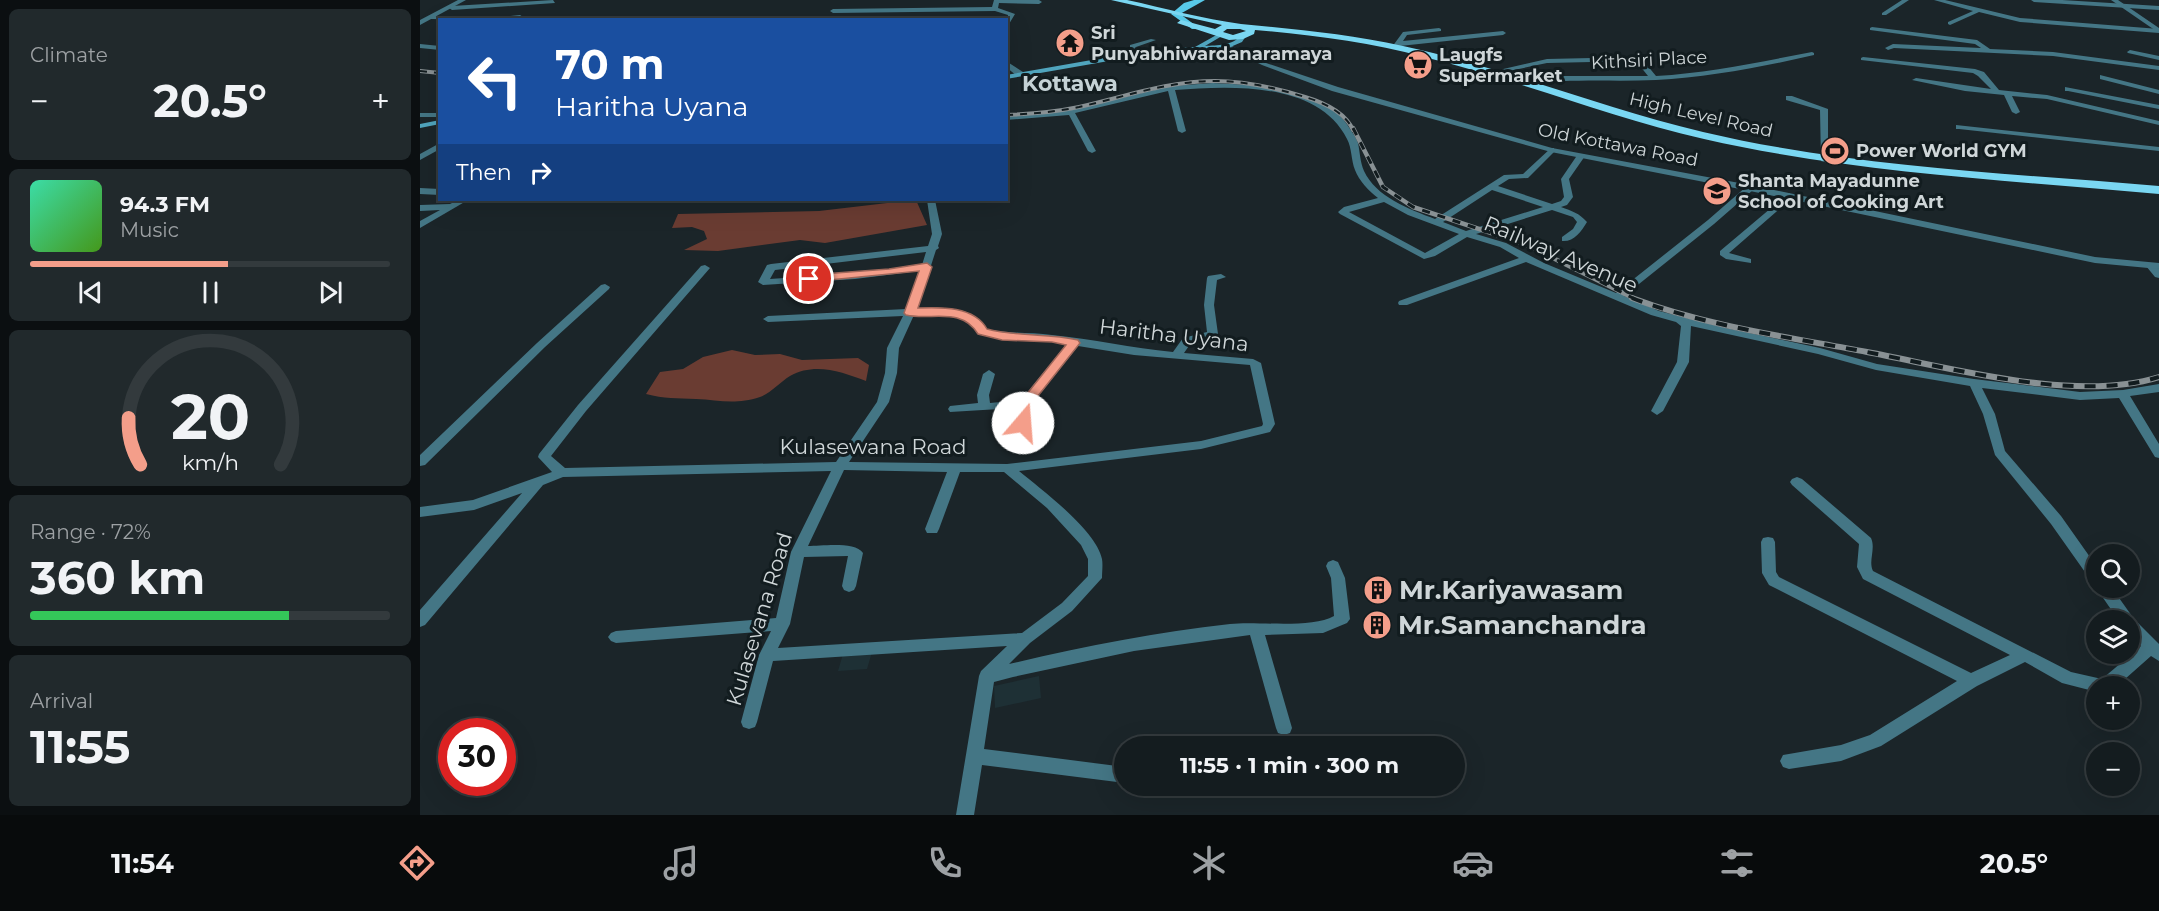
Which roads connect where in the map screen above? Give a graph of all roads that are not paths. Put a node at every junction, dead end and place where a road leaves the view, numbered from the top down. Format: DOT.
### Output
graph roads {
  1 [pos="463,0"];
  2 [pos="1101,0"];
  3 [pos="1115,0"];
  4 [pos="1906,0"];
  5 [pos="1937,0"];
  6 [pos="1970,0"];
  7 [pos="2109,0"];
  8 [pos="2115,0"];
  9 [pos="997,1"];
  10 [pos="553,2"];
  11 [pos="1039,2"];
  12 [pos="1194,3"];
  13 [pos="2037,3"];
  14 [pos="2124,6"];
  15 [pos="452,8"];
  16 [pos="2159,8"];
  17 [pos="995,9"];
  18 [pos="1159,10"];
  19 [pos="1977,10"];
  20 [pos="833,11"];
  21 [pos="2132,12"];
  22 [pos="420,14"];
  23 [pos="440,14"];
  24 [pos="1175,14"];
  25 [pos="1884,14"];
  26 [pos="520,17"];
  27 [pos="431,18"];
  28 [pos="438,18"];
  29 [pos="513,18"];
  30 [pos="1204,19"];
  31 [pos="420,23"];
  32 [pos="1008,23"];
  33 [pos="1950,23"];
  34 [pos="2149,24"];
  35 [pos="1192,27"];
  36 [pos="1872,29"];
  37 [pos="1439,30"];
  38 [pos="1243,31"];
  39 [pos="2159,31"];
  40 [pos="1503,33"];
  41 [pos="1222,39"];
  42 [pos="1153,40"];
  43 [pos="420,46"];
  44 [pos="1396,46"];
  45 [pos="438,48"];
  46 [pos="1888,48"];
  47 [pos="1184,50"];
  48 [pos="1990,52"];
  49 [pos="2130,52"];
  50 [pos="1143,53"];
  51 [pos="2024,53"];
  52 [pos="1812,54"];
  53 [pos="2159,58"];
  54 [pos="1863,59"];
  55 [pos="1008,65"];
  56 [pos="2159,68"];
  57 [pos="1490,73"];
  58 [pos="1020,74"];
  59 [pos="2159,76"];
  60 [pos="1008,77"];
  61 [pos="1653,77"];
  62 [pos="2103,77"];
  63 [pos="1916,80"];
  64 [pos="1522,83"];
  65 [pos="1171,88"];
  66 [pos="2068,89"];
  67 [pos="1996,92"];
  68 [pos="2159,92"];
  69 [pos="2007,93"];
  70 [pos="1789,98"];
  71 [pos="2159,107"];
  72 [pos="1071,112"];
  73 [pos="2016,112"];
  74 [pos="420,115"];
  75 [pos="438,115"];
  76 [pos="1008,118"];
  77 [pos="438,122"];
  78 [pos="2159,123"];
  79 [pos="420,126"];
  80 [pos="1959,127"];
  81 [pos="1182,131"];
  82 [pos="438,146"];
  83 [pos="2159,149"];
  84 [pos="1551,150"];
  85 [pos="1092,151"];
  86 [pos="1581,156"];
  87 [pos="420,158"];
  88 [pos="1824,160"];
  89 [pos="1492,187"];
  90 [pos="1750,188"];
  91 [pos="420,191"];
  92 [pos="438,192"];
  93 [pos="2159,192"];
  94 [pos="1789,196"];
  95 [pos="1385,199"];
  96 [pos="462,201"];
  97 [pos="931,201"];
  98 [pos="450,207"];
  99 [pos="1552,207"];
  100 [pos="420,208"];
  101 [pos="1436,222"];
  102 [pos="420,225"];
  103 [pos="1466,234"];
  104 [pos="1565,240"];
  105 [pos="934,248"];
  106 [pos="1527,258"];
  107 [pos="1748,261"];
  108 [pos="2155,266"];
  109 [pos="927,267"];
  110 [pos="705,268"];
  111 [pos="2159,275"];
  112 [pos="1221,277"];
  113 [pos="605,287"];
  114 [pos="1617,297"];
  115 [pos="1403,303"];
  116 [pos="910,313"];
  117 [pos="768,319"];
  118 [pos="1679,319"];
  119 [pos="1074,343"];
  120 [pos="1177,356"];
  121 [pos="989,374"];
  122 [pos="1974,383"];
  123 [pos="2159,388"];
  124 [pos="2123,394"];
  125 [pos="1025,404"];
  126 [pos="984,405"];
  127 [pos="954,409"];
  128 [pos="1657,411"];
  129 [pos="1023,423"];
  130 [pos="2159,454"];
  131 [pos="420,462"];
  132 [pos="840,466"];
  133 [pos="956,466"];
  134 [pos="1007,468"];
  135 [pos="562,473"];
  136 [pos="1797,482"];
  137 [pos="536,484"];
  138 [pos="420,512"];
  139 [pos="933,530"];
  140 [pos="1768,542"];
  141 [pos="798,552"];
  142 [pos="2086,562"];
  143 [pos="1333,566"];
  144 [pos="849,586"];
  145 [pos="420,621"];
  146 [pos="782,624"];
  147 [pos="1256,629"];
  148 [pos="2140,635"];
  149 [pos="616,637"];
  150 [pos="1025,639"];
  151 [pos="2155,651"];
  152 [pos="767,655"];
  153 [pos="2025,655"];
  154 [pos="987,676"];
  155 [pos="2117,676"];
  156 [pos="1971,681"];
  157 [pos="2086,682"];
  158 [pos="749,722"];
  159 [pos="1284,728"];
  160 [pos="975,756"];
  161 [pos="1789,761"];
  162 [pos="1114,775"];
  163 [pos="965,815"];
  1 -- 15 [label="street"];
  2 -- 35 [label="highway"];
  3 -- 18 [label="highway, High Level Road"];
  4 -- 25 [label="street"];
  5 -- 19 [label="street"];
  6 -- 34 [label="street"];
  7 -- 8 [label="street"];
  8 -- 14 [label="street"];
  9 -- 11 [label="street"];
  9 -- 17 [label="street"];
  10 -- 15 [label="street"];
  12 -- 18 [label="main road"];
  12 -- 24 [label="main road"];
  12 -- 30 [label="main road"];
  13 -- 14 [label="street"];
  13 -- 21 [label="street"];
  14 -- 16 [label="street"];
  14 -- 21 [label="street"];
  15 -- 23 [label="street"];
  17 -- 20 [label="street"];
  17 -- 32 [label="street"];
  18 -- 24 [label="highway, High Level Road"];
  19 -- 33 [label="street"];
  19 -- 39 [label="street"];
  21 -- 34 [label="street"];
  22 -- 23 [label="street"];
  23 -- 27 [label="street"];
  24 -- 30 [label="highway, High Level Road"];
  24 -- 35 [label="main road"];
  26 -- 29 [label="street"];
  27 -- 28 [label="street"];
  27 -- 31 [label="street"];
  30 -- 38 [label="highway, High Level Road"];
  34 -- 39 [label="street"];
  35 -- 41 [label="highway"];
  36 -- 48 [label="street"];
  37 -- 44 [label="street"];
  38 -- 41 [label="highway"];
  38 -- 44 [label="highway, High Level Road"];
  38 -- 88 [label="highway, High Level Road"];
  40 -- 44 [label="street"];
  41 -- 47 [label="main road"];
  41 -- 47 [label="main road"];
  41 -- 84 [label="street, Old Kottawa Road"];
  42 -- 50 [label="street"];
  43 -- 45 [label="street"];
  44 -- 57 [label="highway, High Level Road"];
  46 -- 48 [label="street"];
  47 -- 50 [label="main road"];
  48 -- 51 [label="street"];
  49 -- 53 [label="street"];
  50 -- 58 [label="main road"];
  51 -- 56 [label="street"];
  51 -- 59 [label="street"];
  52 -- 61 [label="street, Kithsiri Place"];
  54 -- 67 [label="street"];
  55 -- 58 [label="street"];
  57 -- 61 [label="street"];
  57 -- 64 [label="highway, High Level Road"];
  58 -- 60 [label="main road"];
  61 -- 64 [label="street, Kithsiri Place"];
  62 -- 68 [label="street"];
  63 -- 67 [label="street"];
  64 -- 88 [label="highway, High Level Road"];
  65 -- 72 [label="street, Railway Avenue"];
  65 -- 81 [label="street"];
  65 -- 95 [label="street, Railway Avenue"];
  66 -- 71 [label="street"];
  67 -- 69 [label="street"];
  69 -- 73 [label="street"];
  69 -- 78 [label="street"];
  70 -- 88 [label="street"];
  72 -- 76 [label="street, Railway Avenue"];
  72 -- 85 [label="street"];
  74 -- 75 [label="street"];
  77 -- 79 [label="main road"];
  80 -- 83 [label="street"];
  82 -- 87 [label="street"];
  84 -- 86 [label="street, Old Kottawa Road"];
  84 -- 89 [label="street"];
  86 -- 90 [label="street, Old Kottawa Road"];
  86 -- 99 [label="street"];
  88 -- 93 [label="highway, High Level Road"];
  89 -- 99 [label="street"];
  89 -- 101 [label="street"];
  90 -- 94 [label="street, Old Kottawa Road"];
  90 -- 114 [label="street"];
  91 -- 92 [label="street"];
  94 -- 107 [label="street"];
  94 -- 108 [label="street, Old Kottawa Road"];
  95 -- 101 [label="street, Railway Avenue"];
  95 -- 103 [label="street"];
  96 -- 98 [label="street"];
  97 -- 105 [label="street, Kulasevana Road"];
  98 -- 100 [label="street"];
  98 -- 102 [label="street"];
  99 -- 103 [label="street"];
  99 -- 104 [label="street"];
  101 -- 103 [label="street, Railway Avenue"];
  103 -- 106 [label="street, Railway Avenue"];
  105 -- 109 [label="street, Kulasevana Road"];
  105 -- 109 [label="street"];
  106 -- 114 [label="street, Railway Avenue"];
  106 -- 115 [label="street"];
  108 -- 111 [label="street"];
  109 -- 116 [label="street, Kulasevana Road"];
  110 -- 135 [label="street"];
  112 -- 120 [label="street"];
  113 -- 131 [label="street"];
  114 -- 118 [label="street, Railway Avenue"];
  116 -- 117 [label="street, Haritha Uyana"];
  116 -- 119 [label="street, Haritha Uyana"];
  116 -- 132 [label="street, Kulasevana Road"];
  118 -- 122 [label="street, Railway Avenue"];
  118 -- 128 [label="street"];
  119 -- 120 [label="street, Haritha Uyana"];
  119 -- 125 [label="street"];
  120 -- 134 [label="street, Haritha Uyana"];
  121 -- 126 [label="street"];
  122 -- 124 [label="street, Railway Avenue"];
  122 -- 142 [label="street"];
  123 -- 124 [label="street, Railway Avenue"];
  124 -- 130 [label="street"];
  125 -- 126 [label="street"];
  125 -- 129 [label="street"];
  126 -- 127 [label="street"];
  132 -- 133 [label="street, Kulasewana Road"];
  132 -- 135 [label="street, Kulasewana Road"];
  132 -- 141 [label="street, Kulasevana Road"];
  133 -- 134 [label="street, Kulasewana Road"];
  133 -- 139 [label="street"];
  134 -- 150 [label="street"];
  135 -- 137 [label="street, Kulasewana Road"];
  136 -- 153 [label="street"];
  137 -- 138 [label="street, Kulasewana Road"];
  137 -- 145 [label="street"];
  140 -- 156 [label="street"];
  141 -- 144 [label="street"];
  141 -- 146 [label="street, Kulasevana Road"];
  143 -- 147 [label="street"];
  146 -- 149 [label="street"];
  146 -- 152 [label="street, Kulasevana Road"];
  147 -- 154 [label="street"];
  147 -- 159 [label="street"];
  148 -- 151 [label="street"];
  150 -- 152 [label="street"];
  150 -- 154 [label="street"];
  151 -- 155 [label="street"];
  152 -- 158 [label="street, Kulasevana Road"];
  153 -- 156 [label="street"];
  153 -- 157 [label="street"];
  154 -- 160 [label="street"];
  156 -- 161 [label="street"];
  160 -- 162 [label="street"];
  160 -- 163 [label="street"];
}
